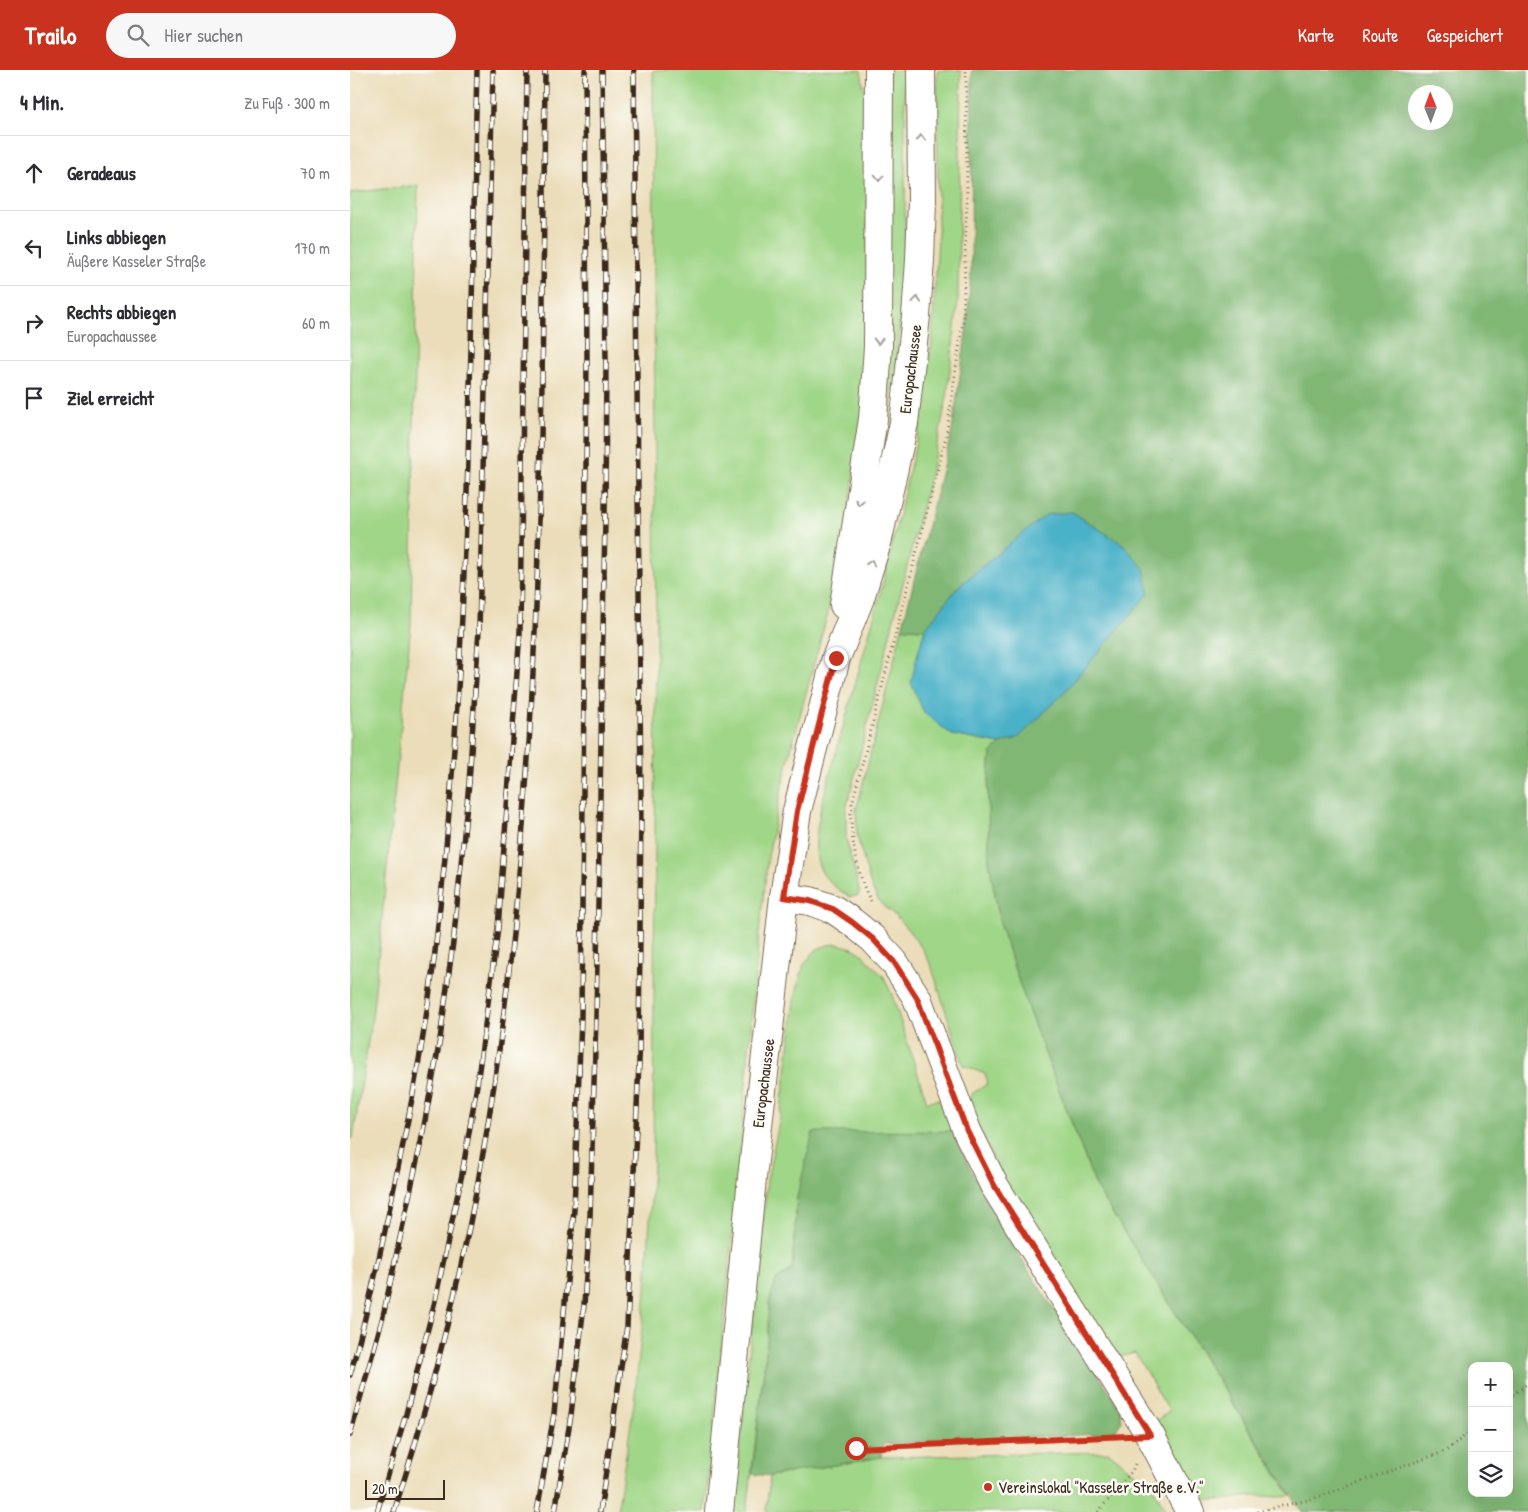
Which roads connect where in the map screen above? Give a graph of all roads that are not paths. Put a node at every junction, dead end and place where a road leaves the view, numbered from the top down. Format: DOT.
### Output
graph roads {
  1 [pos="879,70"];
  2 [pos="921,70"];
  3 [pos="836,658"];
  4 [pos="784,897"];
  5 [pos="719,1512"];
  6 [pos="1190,1512"];
  1 -- 3 [label="main road, Europachaussee, one-way"];
  3 -- 2 [label="main road, Europachaussee, one-way"];
  3 -- 4 [label="main road, Europachaussee"];
  4 -- 5 [label="main road, Europachaussee"];
  4 -- 6 [label="main road"];
}
